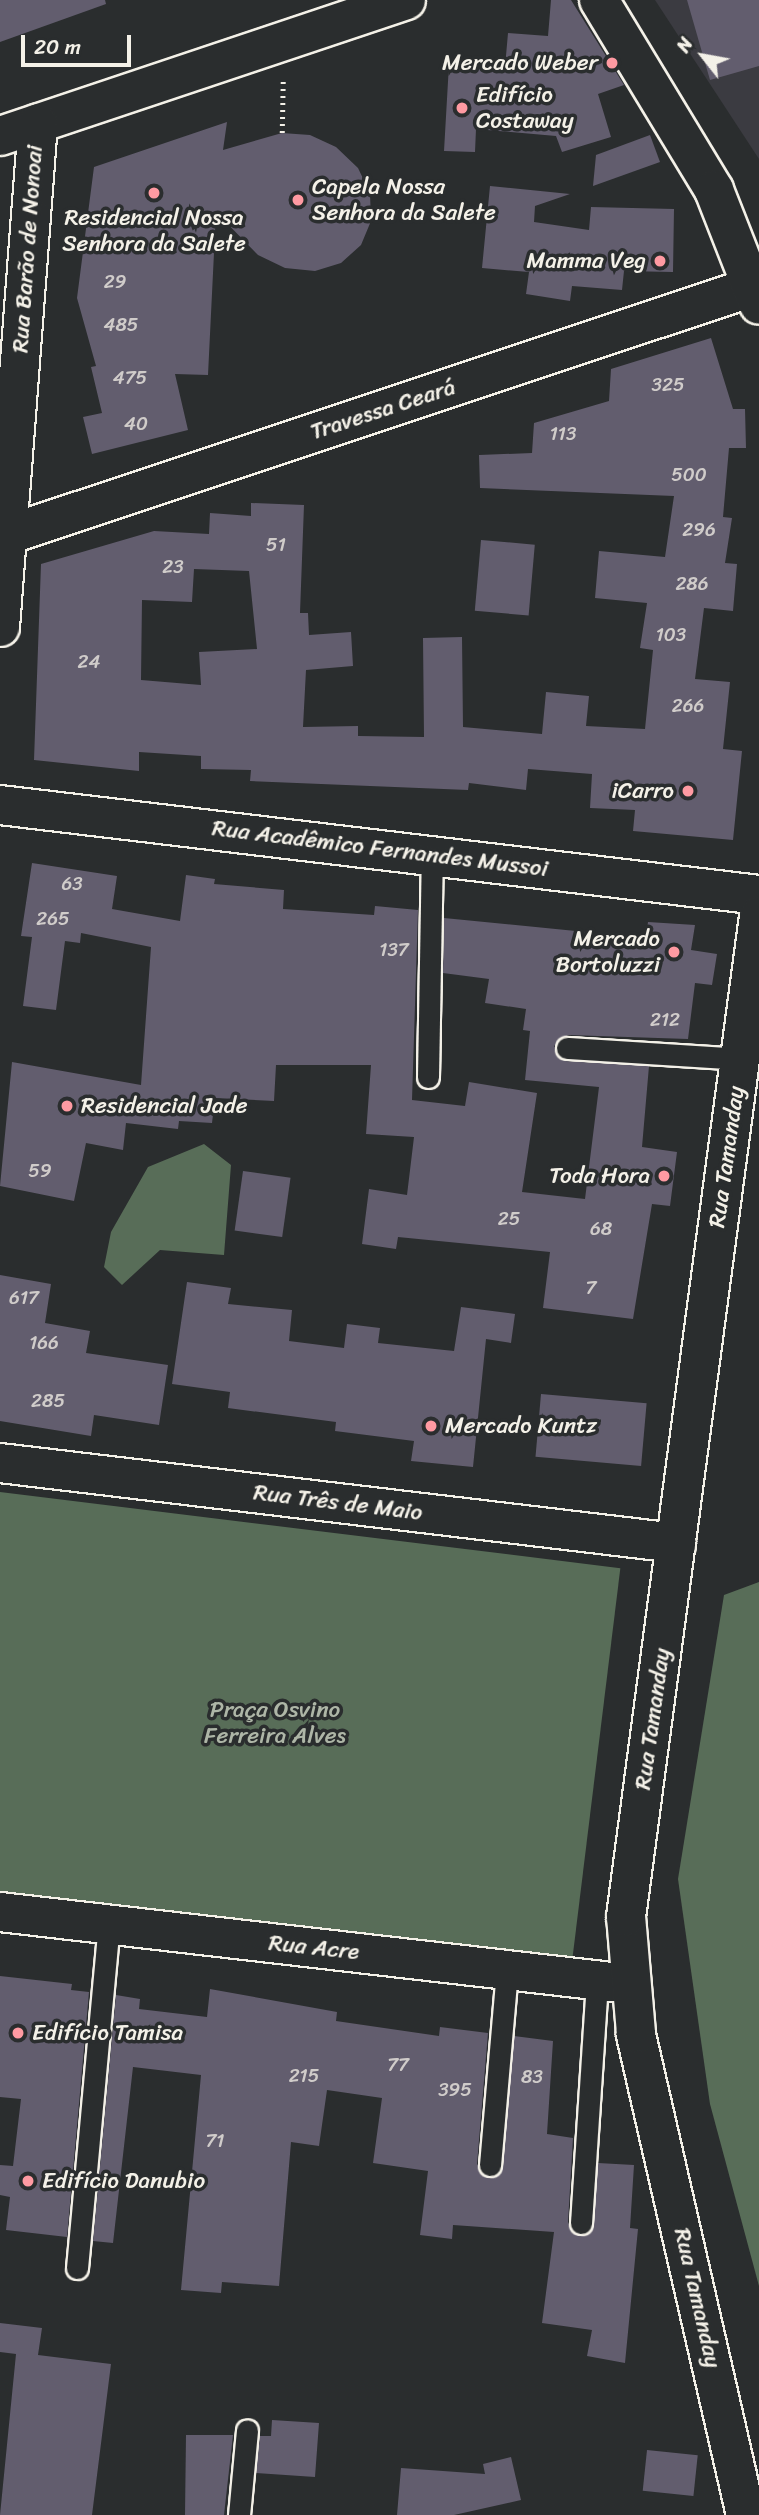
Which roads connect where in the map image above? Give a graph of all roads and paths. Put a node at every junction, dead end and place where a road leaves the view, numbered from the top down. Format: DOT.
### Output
graph roads {
  1 [pos="406,0"];
  2 [pos="599,0"];
  3 [pos="274,45"];
  4 [pos="38,123"];
  5 [pos="282,133"];
  6 [pos="0,136"];
  7 [pos="757,292"];
  8 [pos="7,535"];
  9 [pos="0,627"];
  10 [pos="0,805"];
  11 [pos="432,855"];
  12 [pos="759,895"];
  13 [pos="759,916"];
  14 [pos="567,1048"];
  15 [pos="740,1059"];
  16 [pos="428,1077"];
  17 [pos="0,1463"];
  18 [pos="676,1544"];
  19 [pos="0,1912"];
  20 [pos="109,1924"];
  21 [pos="508,1969"];
  22 [pos="613,1982"];
  23 [pos="490,2165"];
  24 [pos="581,2223"];
  25 [pos="77,2268"];
  26 [pos="247,2430"];
  27 [pos="240,2515"];
  28 [pos="746,2515"];
  1 -- 3 [label="street"];
  2 -- 7 [label="street"];
  3 -- 4 [label="street"];
  3 -- 5 [label="path"];
  4 -- 6 [label="street"];
  4 -- 8 [label="street, Rua Barão de Nonoai"];
  7 -- 8 [label="street, Travessa Ceará"];
  8 -- 9 [label="street, Rua Barão de Nonoai"];
  10 -- 11 [label="street, Rua Acadêmico Fernandes Mussoi"];
  11 -- 12 [label="street, Rua Acadêmico Fernandes Mussoi"];
  11 -- 16 [label="lane"];
  13 -- 15 [label="street, Rua Tamanday"];
  14 -- 15 [label="lane"];
  15 -- 18 [label="street, Rua Tamanday"];
  17 -- 18 [label="street, Rua Três de Maio"];
  18 -- 22 [label="street, Rua Tamanday"];
  19 -- 20 [label="street, Rua Acre"];
  20 -- 21 [label="street, Rua Acre"];
  20 -- 25 [label="lane"];
  21 -- 22 [label="street, Rua Acre"];
  21 -- 23 [label="lane"];
  22 -- 24 [label="lane"];
  22 -- 28 [label="street, Rua Tamanday"];
  26 -- 27 [label="lane"];
}
